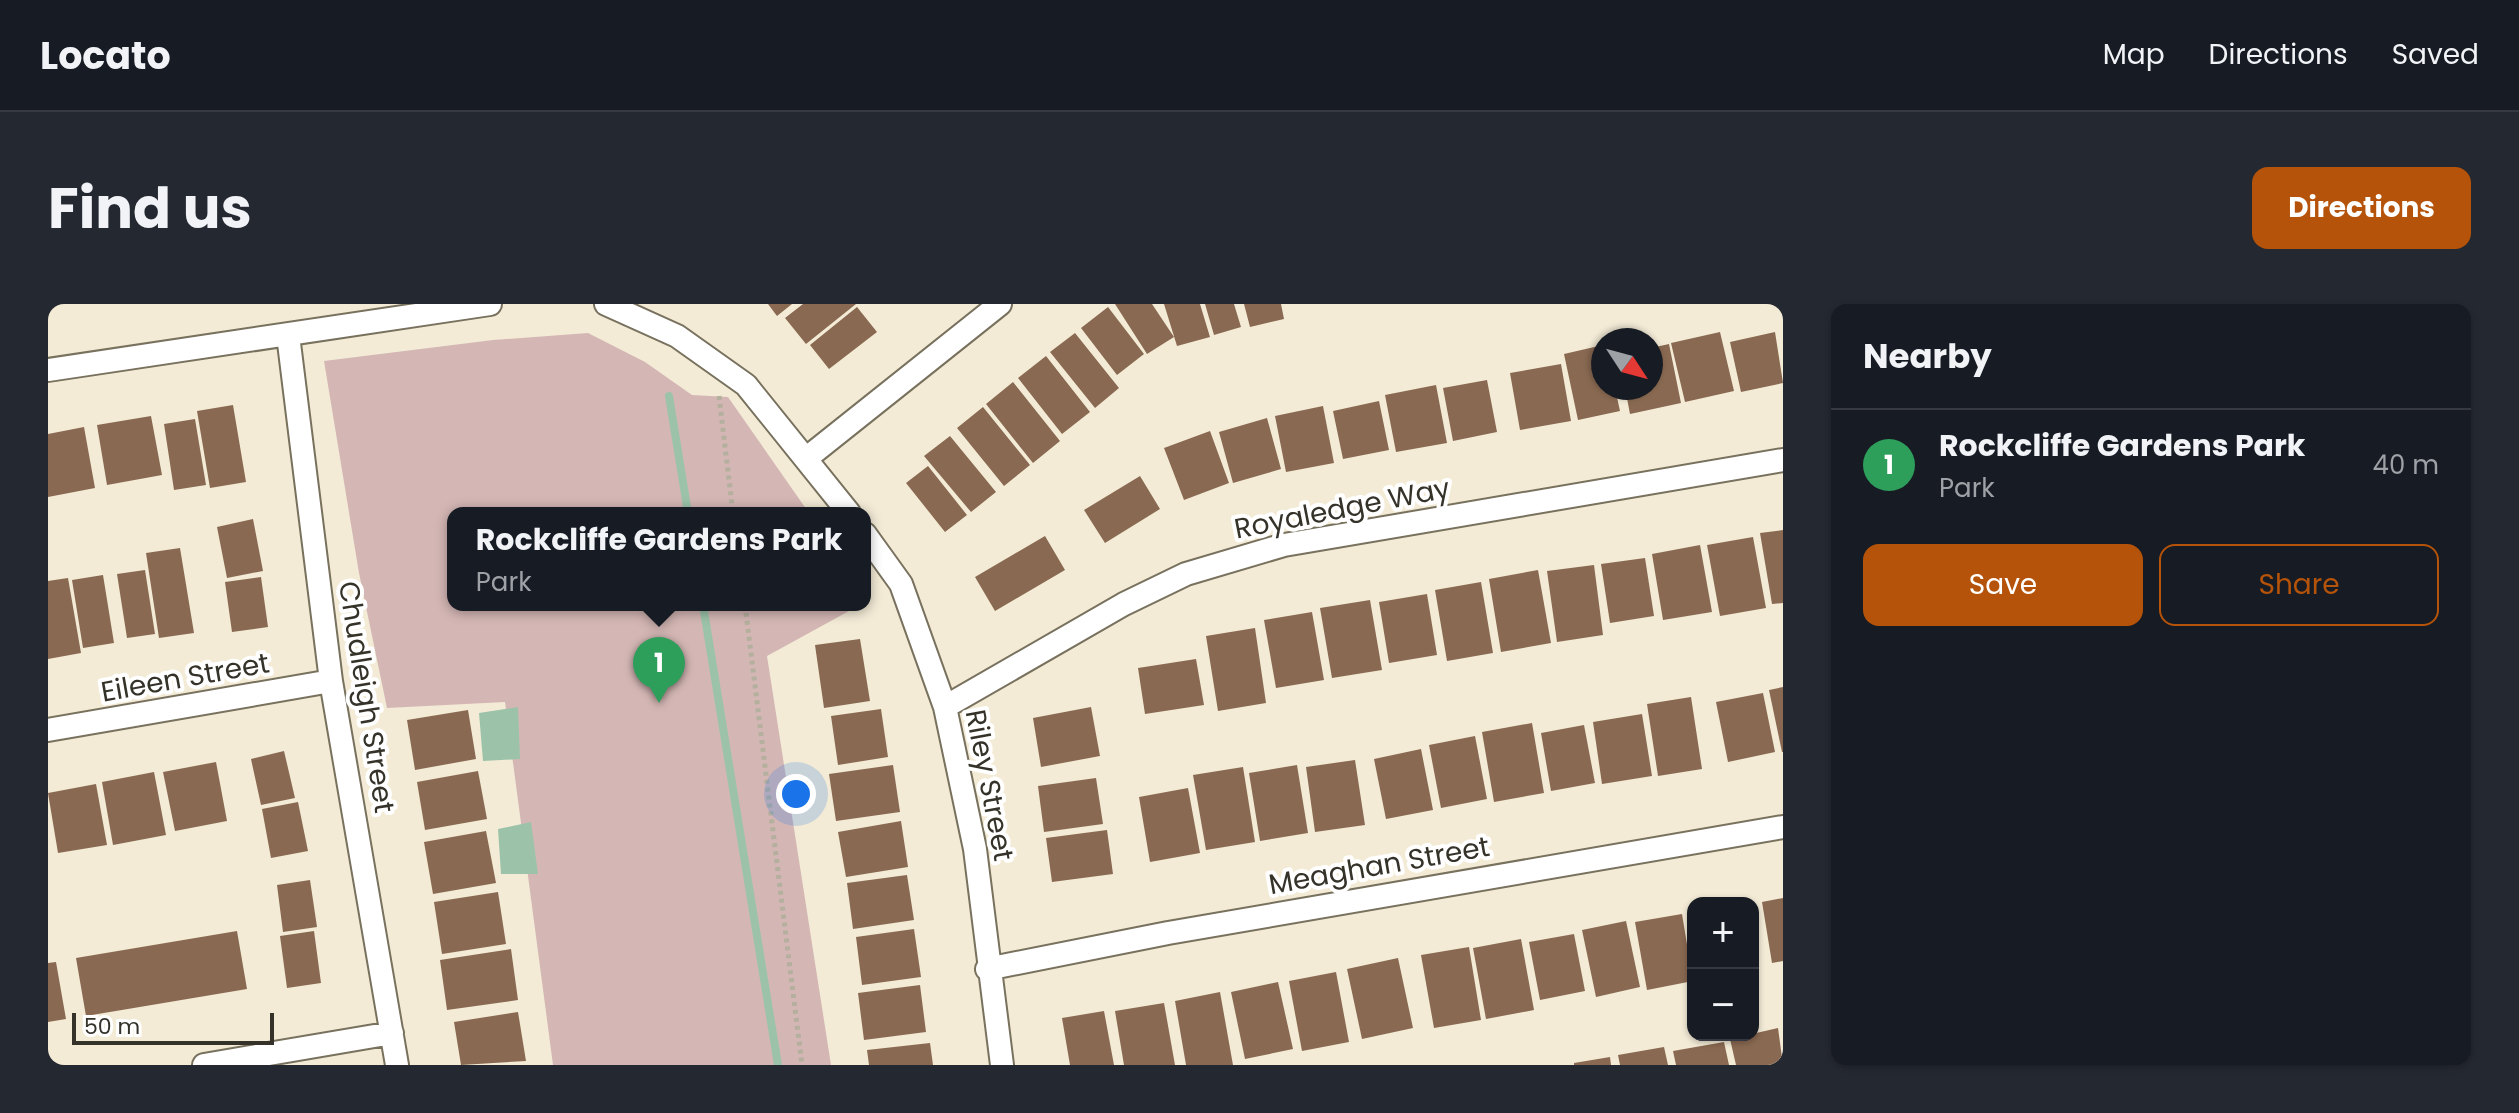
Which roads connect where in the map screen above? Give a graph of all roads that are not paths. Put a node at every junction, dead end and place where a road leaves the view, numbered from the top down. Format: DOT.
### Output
graph roads {
  1 [pos="490,304"];
  2 [pos="606,304"];
  3 [pos="1000,304"];
  4 [pos="288,335"];
  5 [pos="48,370"];
  6 [pos="808,457"];
  7 [pos="1783,460"];
  8 [pos="845,507"];
  9 [pos="871,542"];
  10 [pos="331,681"];
  11 [pos="945,707"];
  12 [pos="48,730"];
  13 [pos="1783,827"];
  14 [pos="987,969"];
  15 [pos="392,1033"];
  16 [pos="204,1065"];
  17 [pos="397,1065"];
  18 [pos="1002,1065"];
  1 -- 4 [label="street"];
  2 -- 6 [label="street"];
  3 -- 6 [label="street"];
  4 -- 5 [label="street"];
  4 -- 10 [label="street, Chudleigh Street"];
  6 -- 8 [label="street"];
  7 -- 11 [label="street, Royaledge Way"];
  9 -- 11 [label="street, Riley Street"];
  10 -- 12 [label="street, Eileen Street"];
  10 -- 15 [label="street, Chudleigh Street"];
  11 -- 14 [label="street, Riley Street"];
  13 -- 14 [label="street, Meaghan Street"];
  14 -- 18 [label="street, Riley Street"];
  15 -- 16 [label="street"];
  15 -- 17 [label="street, Chudleigh Street"];
}
